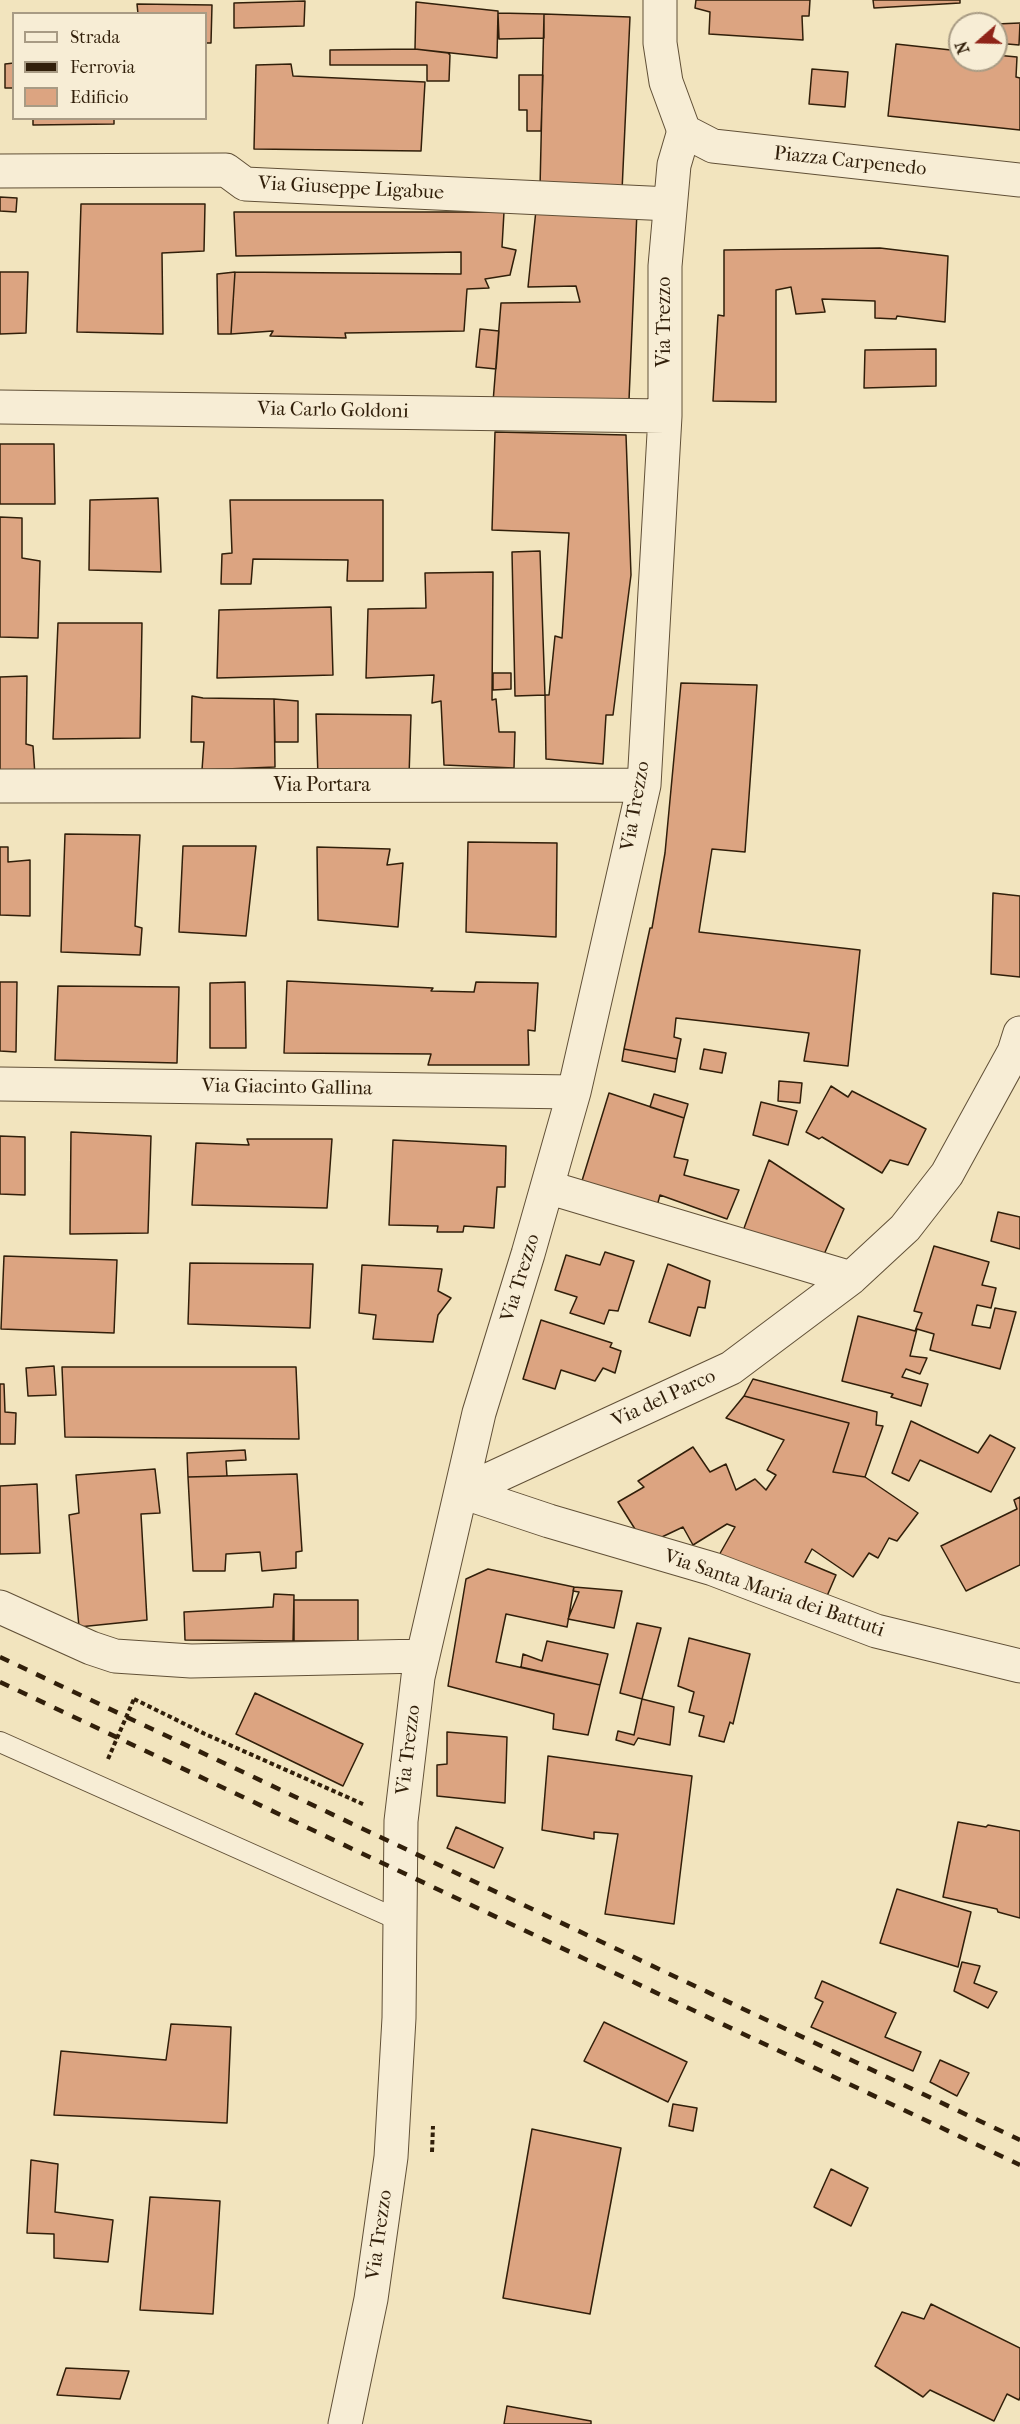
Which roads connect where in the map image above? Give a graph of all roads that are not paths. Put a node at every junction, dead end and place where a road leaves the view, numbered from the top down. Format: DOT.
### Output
graph roads {
  1 [pos="660,0"];
  2 [pos="684,131"];
  3 [pos="0,171"];
  4 [pos="1020,180"];
  5 [pos="670,204"];
  6 [pos="0,407"];
  7 [pos="665,416"];
  8 [pos="644,785"];
  9 [pos="0,786"];
  10 [pos="1020,1033"];
  11 [pos="0,1084"];
  12 [pos="574,1092"];
  13 [pos="547,1187"];
  14 [pos="850,1278"];
  15 [pos="462,1492"];
  16 [pos="0,1607"];
  17 [pos="423,1656"];
  18 [pos="1020,1666"];
  19 [pos="0,1742"];
  20 [pos="399,1920"];
  21 [pos="345,2424"];
  1 -- 2 [label="street"];
  2 -- 4 [label="street, Piazza Carpenedo"];
  2 -- 5 [label="street, Via Trezzo"];
  3 -- 5 [label="street, Via Giuseppe Ligabue"];
  5 -- 7 [label="street, Via Trezzo"];
  6 -- 7 [label="street, Via Carlo Goldoni"];
  7 -- 8 [label="street, Via Trezzo"];
  8 -- 9 [label="street, Via Portara"];
  8 -- 12 [label="street, Via Trezzo"];
  10 -- 14 [label="street, Via del Parco"];
  11 -- 12 [label="street, Via Giacinto Gallina"];
  12 -- 13 [label="street, Via Trezzo"];
  13 -- 14 [label="street"];
  13 -- 15 [label="street, Via Trezzo"];
  14 -- 15 [label="street, Via del Parco"];
  15 -- 17 [label="street, Via Trezzo"];
  15 -- 18 [label="street, Via Santa Maria dei Battuti"];
  16 -- 17 [label="street"];
  17 -- 20 [label="street, Via Trezzo"];
  19 -- 20 [label="lane"];
  20 -- 21 [label="street, Via Trezzo"];
}
